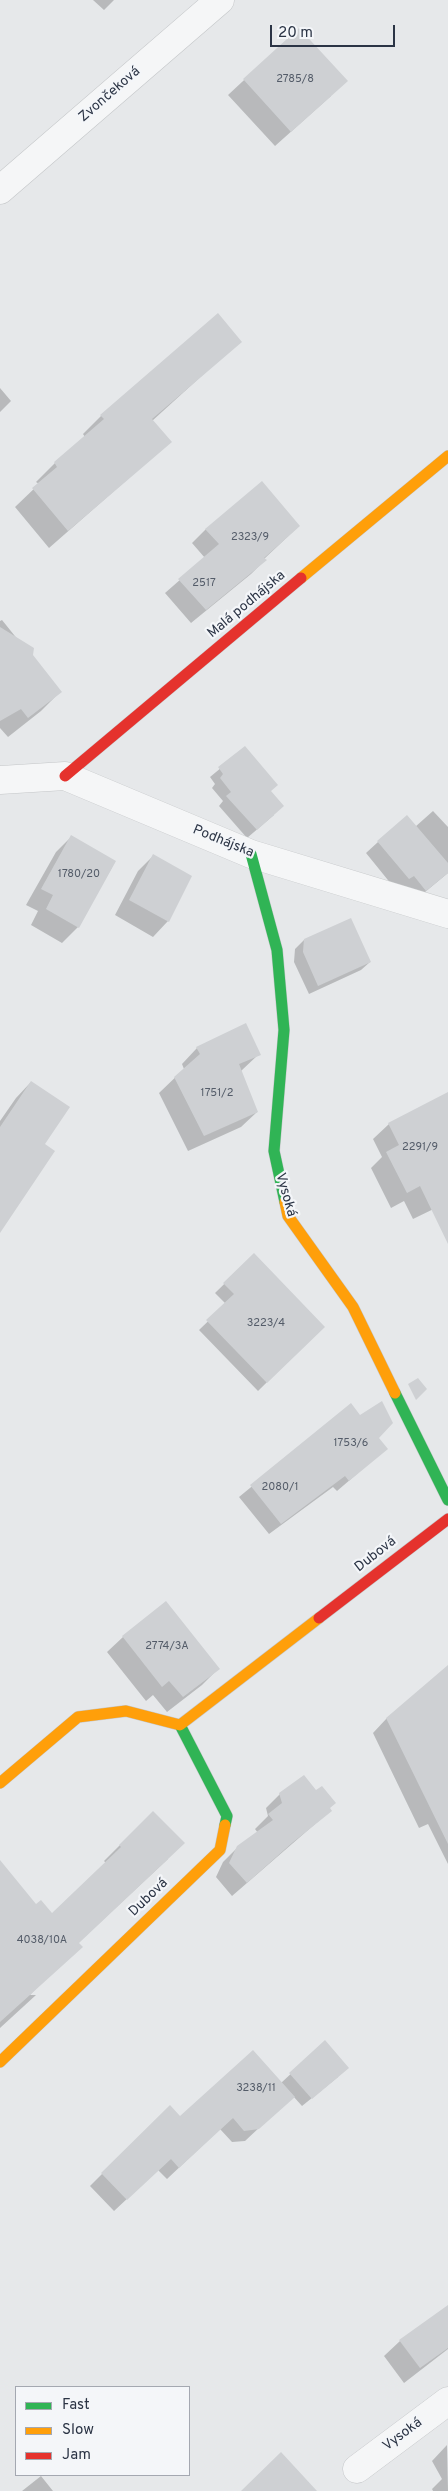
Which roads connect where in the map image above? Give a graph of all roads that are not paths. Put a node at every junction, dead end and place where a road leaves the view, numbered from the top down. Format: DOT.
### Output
graph roads {
  1 [pos="220,0"];
  2 [pos="0,190"];
  3 [pos="448,456"];
  4 [pos="66,776"];
  5 [pos="0,780"];
  6 [pos="251,854"];
  7 [pos="448,914"];
  8 [pos="448,1500"];
  9 [pos="448,1519"];
  10 [pos="180,1725"];
  11 [pos="0,1783"];
  12 [pos="0,2062"];
  13 [pos="448,2401"];
  14 [pos="357,2469"];
  1 -- 2 [label="street, Zvončeková"];
  3 -- 4 [label="street, Malá podhájska"];
  4 -- 5 [label="street, Podhájska"];
  4 -- 6 [label="street, Podhájska"];
  6 -- 7 [label="street, Podhájska"];
  6 -- 8 [label="street, Vysoká"];
  9 -- 10 [label="street, Dubová"];
  10 -- 11 [label="street"];
  10 -- 12 [label="street, Dubová"];
  13 -- 14 [label="street, Vysoká"];
}
